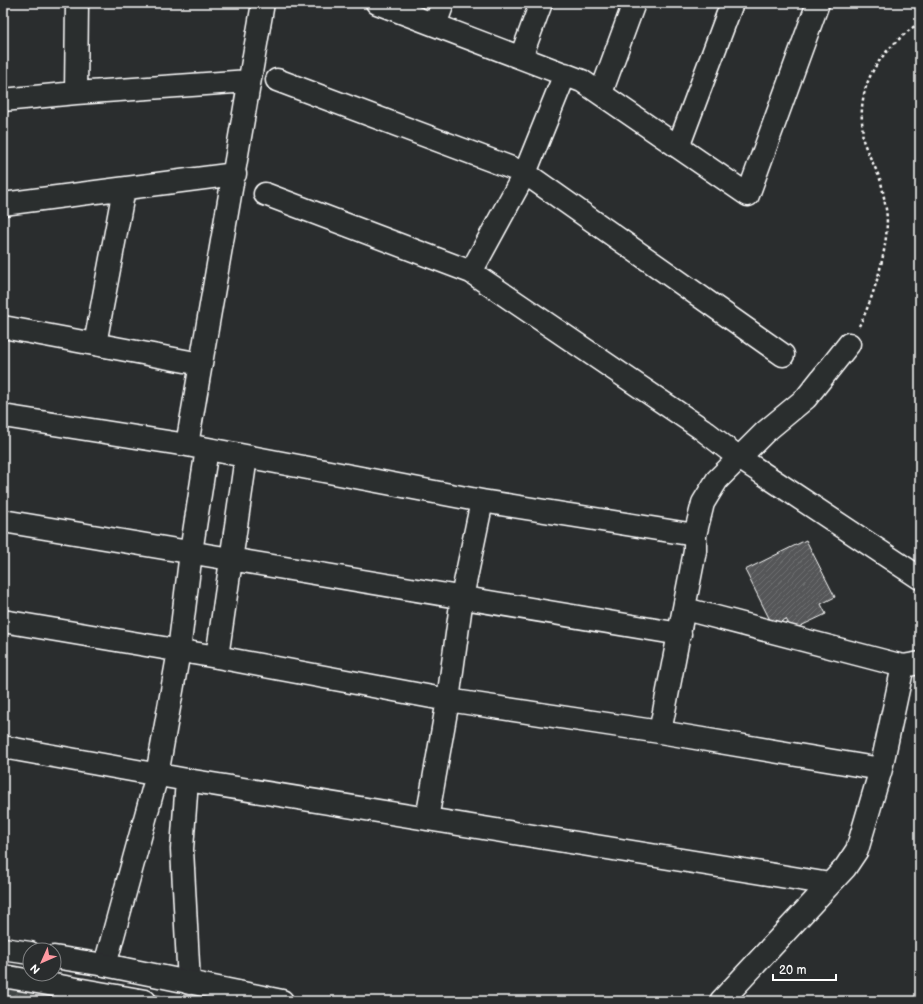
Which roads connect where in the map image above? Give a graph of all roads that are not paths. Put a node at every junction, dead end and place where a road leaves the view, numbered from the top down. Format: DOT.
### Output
graph roads {
  1 [pos="77,3"];
  2 [pos="263,3"];
  3 [pos="377,3"];
  4 [pos="443,3"];
  5 [pos="541,3"];
  6 [pos="634,3"];
  7 [pos="732,3"];
  8 [pos="818,3"];
  9 [pos="435,25"];
  10 [pos="521,57"];
  11 [pos="565,74"];
  12 [pos="277,80"];
  13 [pos="249,81"];
  14 [pos="76,93"];
  15 [pos="600,93"];
  16 [pos="3,100"];
  17 [pos="678,147"];
  18 [pos="525,173"];
  19 [pos="235,174"];
  20 [pos="124,188"];
  21 [pos="265,194"];
  22 [pos="3,204"];
  23 [pos="471,272"];
  24 [pos="3,327"];
  25 [pos="95,344"];
  26 [pos="849,344"];
  27 [pos="783,355"];
  28 [pos="201,364"];
  29 [pos="3,416"];
  30 [pos="197,447"];
  31 [pos="246,457"];
  32 [pos="738,457"];
  33 [pos="482,501"];
  34 [pos="3,520"];
  35 [pos="695,535"];
  36 [pos="191,552"];
  37 [pos="230,559"];
  38 [pos="920,578"];
  39 [pos="462,597"];
  40 [pos="685,609"];
  41 [pos="3,621"];
  42 [pos="680,634"];
  43 [pos="179,651"];
  44 [pos="217,657"];
  45 [pos="911,665"];
  46 [pos="448,700"];
  47 [pos="660,732"];
  48 [pos="3,747"];
  49 [pos="881,769"];
  50 [pos="157,775"];
  51 [pos="187,780"];
  52 [pos="428,818"];
  53 [pos="830,884"];
  54 [pos="3,949"];
  55 [pos="22,952"];
  56 [pos="62,958"];
  57 [pos="105,965"];
  58 [pos="3,976"];
  59 [pos="189,983"];
  60 [pos="145,1001"];
  61 [pos="282,1001"];
  62 [pos="721,1001"];
  1 -- 14 [label="main road"];
  2 -- 13 [label="main road"];
  3 -- 9 [label="main road"];
  4 -- 9 [label="main road"];
  5 -- 10 [label="main road"];
  6 -- 15 [label="main road"];
  7 -- 17 [label="main road"];
  8 -- 17 [label="main road"];
  9 -- 10 [label="main road"];
  10 -- 11 [label="main road"];
  11 -- 15 [label="main road"];
  11 -- 18 [label="main road"];
  12 -- 18 [label="main road"];
  13 -- 14 [label="main road"];
  13 -- 19 [label="main road"];
  14 -- 16 [label="main road"];
  15 -- 17 [label="main road"];
  18 -- 23 [label="main road"];
  18 -- 27 [label="main road"];
  19 -- 20 [label="main road"];
  19 -- 28 [label="main road"];
  20 -- 22 [label="main road"];
  20 -- 25 [label="main road"];
  21 -- 23 [label="main road"];
  23 -- 32 [label="main road"];
  24 -- 25 [label="main road"];
  25 -- 28 [label="main road"];
  26 -- 32 [label="main road"];
  28 -- 30 [label="main road"];
  29 -- 30 [label="main road"];
  30 -- 31 [label="main road"];
  30 -- 36 [label="main road"];
  31 -- 33 [label="main road"];
  31 -- 37 [label="main road"];
  32 -- 35 [label="main road"];
  32 -- 38 [label="main road"];
  33 -- 35 [label="main road"];
  33 -- 39 [label="main road"];
  34 -- 36 [label="main road"];
  35 -- 40 [label="main road"];
  36 -- 37 [label="main road"];
  36 -- 43 [label="main road"];
  37 -- 39 [label="main road"];
  37 -- 44 [label="main road"];
  39 -- 42 [label="main road"];
  39 -- 46 [label="main road"];
  40 -- 42 [label="main road"];
  40 -- 45 [label="main road"];
  41 -- 43 [label="main road"];
  42 -- 47 [label="main road"];
  43 -- 44 [label="main road"];
  43 -- 50 [label="main road"];
  44 -- 46 [label="main road"];
  45 -- 49 [label="main road"];
  46 -- 47 [label="main road"];
  46 -- 52 [label="main road"];
  47 -- 49 [label="main road"];
  48 -- 50 [label="main road"];
  49 -- 53 [label="main road"];
  50 -- 51 [label="main road"];
  50 -- 57 [label="main road"];
  51 -- 52 [label="main road"];
  51 -- 59 [label="main road"];
  52 -- 53 [label="main road"];
  53 -- 62 [label="main road"];
  54 -- 55 [label="main road"];
  56 -- 57 [label="main road"];
  57 -- 59 [label="main road"];
  58 -- 60 [label="main road"];
  59 -- 61 [label="main road"];
}
